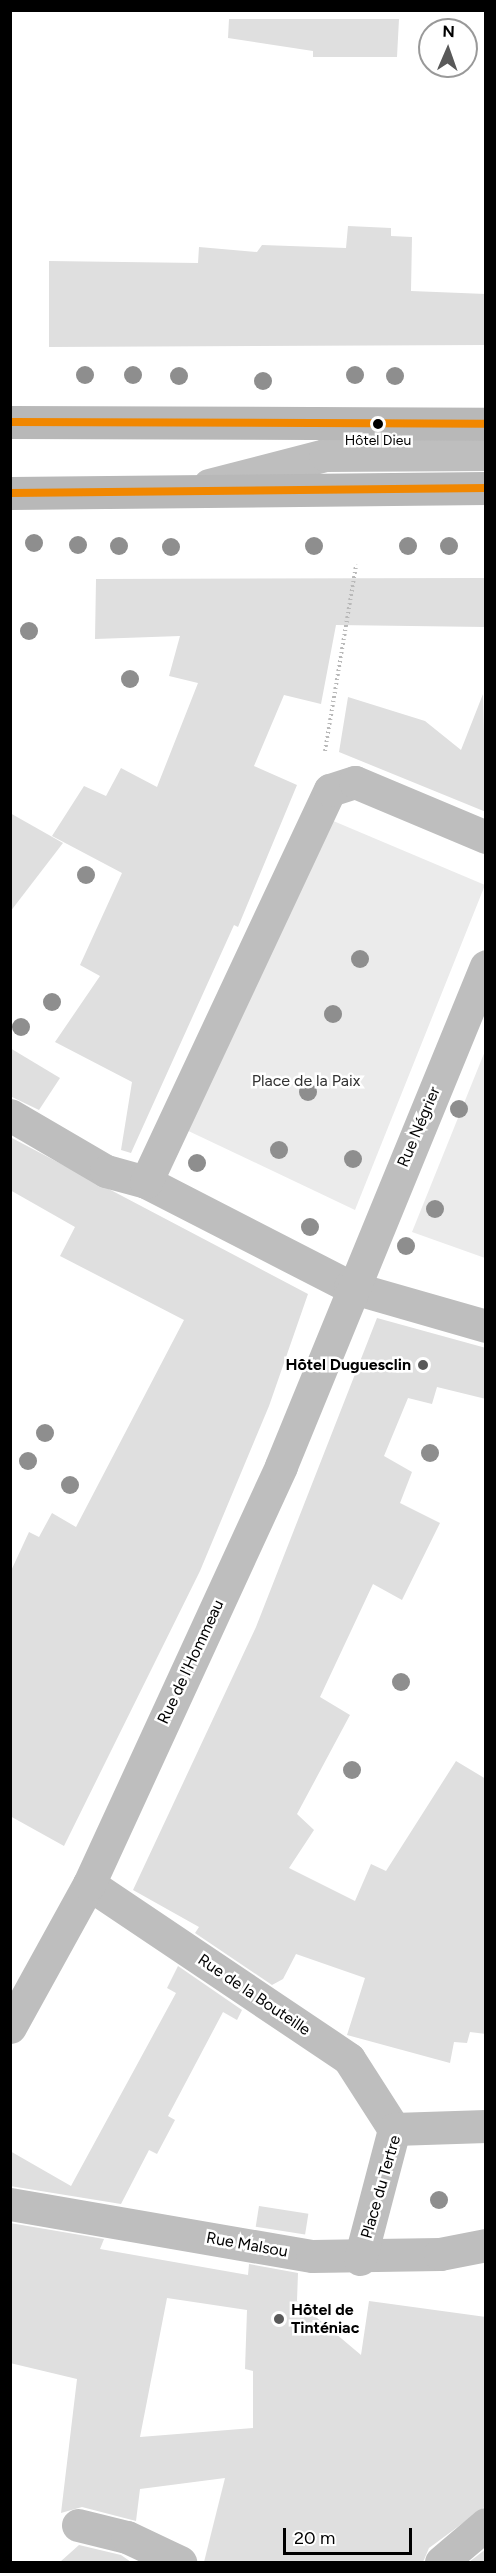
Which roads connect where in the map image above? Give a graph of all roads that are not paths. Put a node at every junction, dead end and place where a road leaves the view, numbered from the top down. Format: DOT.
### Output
graph roads {
  1 [pos="10,422"];
  2 [pos="486,424"];
  3 [pos="486,454"];
  4 [pos="486,488"];
  5 [pos="189,490"];
  6 [pos="10,493"];
  7 [pos="486,837"];
  8 [pos="486,966"];
  9 [pos="10,1115"];
  10 [pos="146,1182"];
  11 [pos="350,1287"];
  12 [pos="486,1326"];
  13 [pos="89,1884"];
  14 [pos="10,2027"];
  15 [pos="486,2126"];
  16 [pos="394,2129"];
  17 [pos="10,2204"];
  18 [pos="486,2245"];
  19 [pos="360,2259"];
  20 [pos="486,2524"];
  21 [pos="78,2525"];
  22 [pos="180,2562"];
  23 [pos="441,2562"];
  1 -- 2 [label="main road"];
  3 -- 5 [label="street"];
  4 -- 5 [label="main road"];
  5 -- 6 [label="main road"];
  7 -- 10 [label="street"];
  8 -- 11 [label="street, Rue Négrier"];
  9 -- 10 [label="street"];
  10 -- 11 [label="street"];
  11 -- 12 [label="street"];
  11 -- 13 [label="street, Rue de l'Hommeau"];
  13 -- 14 [label="street, Rue de l'Hommeau"];
  13 -- 16 [label="street, Rue de la Bouteille"];
  15 -- 16 [label="street, Place du Tertre"];
  16 -- 19 [label="street, Place du Tertre"];
  17 -- 19 [label="street, Rue Malsou"];
  18 -- 19 [label="street, Rue Malsou"];
  20 -- 23 [label="street"];
  21 -- 22 [label="street"];
}
